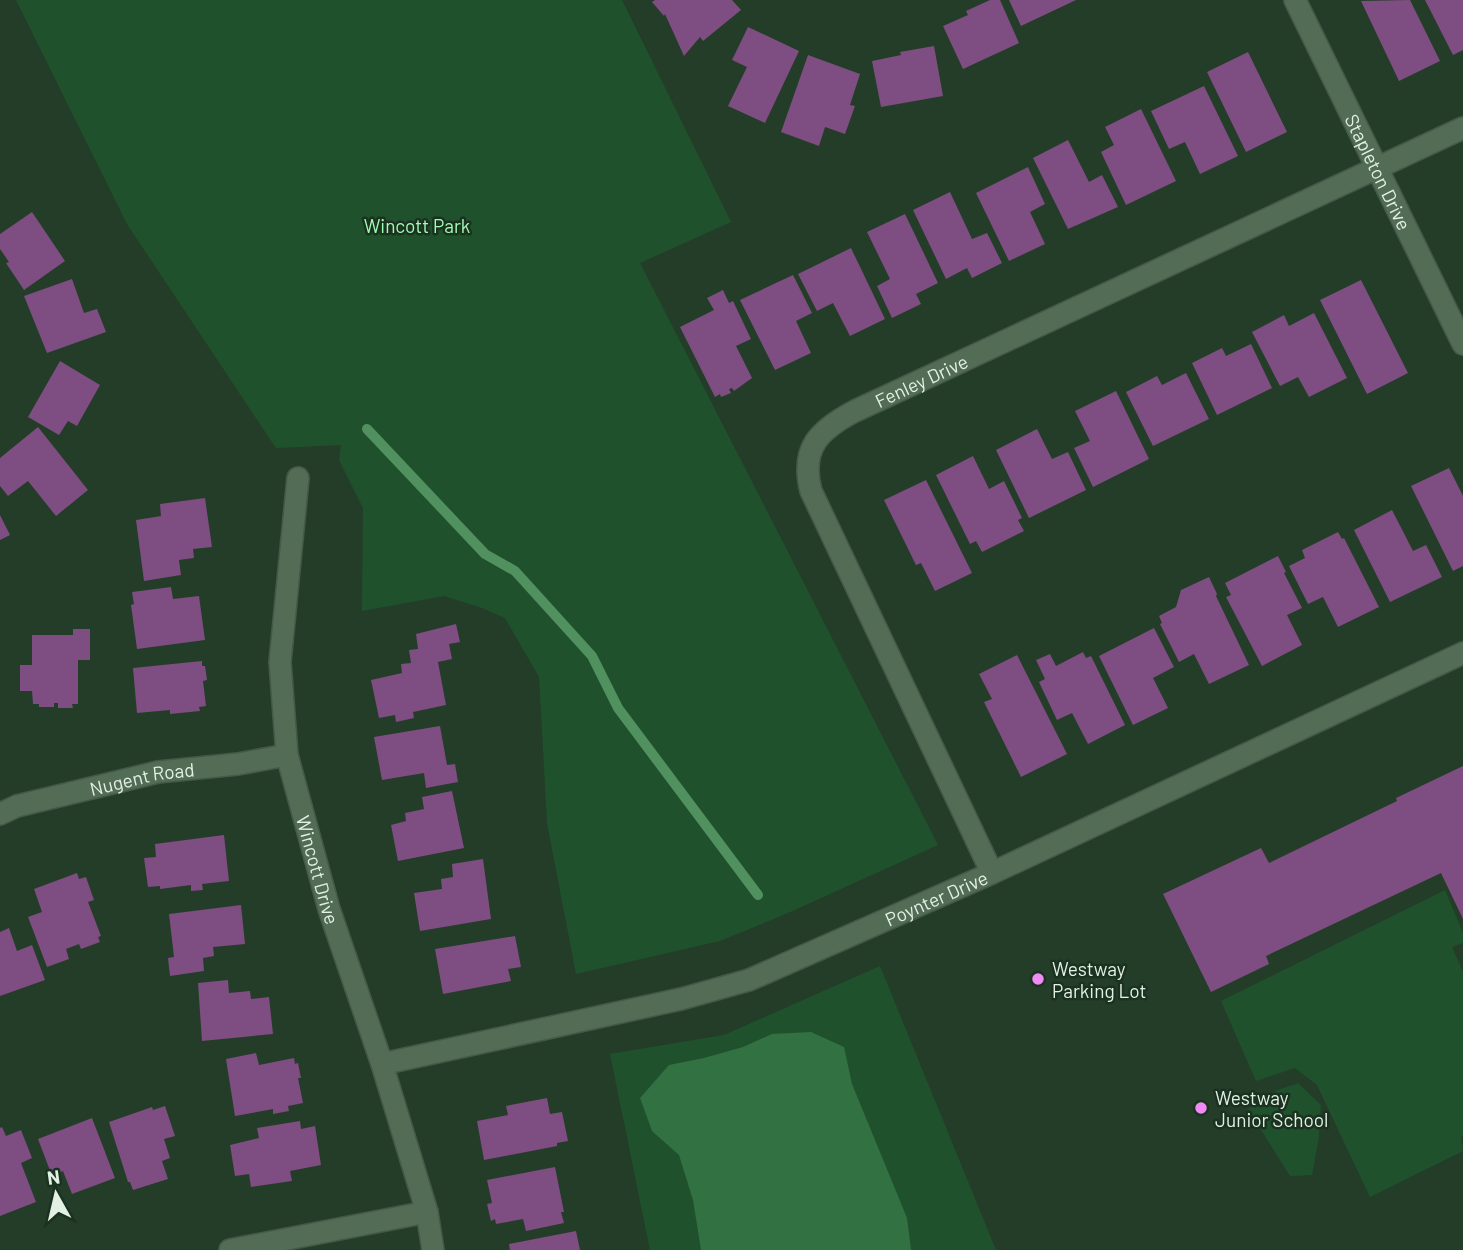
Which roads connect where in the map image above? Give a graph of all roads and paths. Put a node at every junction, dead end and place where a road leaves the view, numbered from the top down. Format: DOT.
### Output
graph roads {
  1 [pos="1295,0"];
  2 [pos="1463,128"];
  3 [pos="1378,169"];
  4 [pos="1463,344"];
  5 [pos="298,478"];
  6 [pos="1463,653"];
  7 [pos="287,755"];
  8 [pos="0,814"];
  9 [pos="992,873"];
  10 [pos="382,1064"];
  11 [pos="427,1212"];
  12 [pos="230,1250"];
  13 [pos="433,1250"];
  1 -- 3 [label="street, Stapleton Drive"];
  2 -- 3 [label="street, Fenley Drive"];
  3 -- 4 [label="street, Stapleton Drive"];
  3 -- 9 [label="street, Fenley Drive"];
  5 -- 7 [label="street, Wincott Drive"];
  6 -- 9 [label="street, Poynter Drive"];
  7 -- 8 [label="street, Nugent Road"];
  7 -- 10 [label="street, Wincott Drive"];
  9 -- 10 [label="street, Poynter Drive"];
  10 -- 11 [label="street, Wincott Drive"];
  11 -- 12 [label="street"];
  11 -- 13 [label="street, Wincott Drive"];
}
